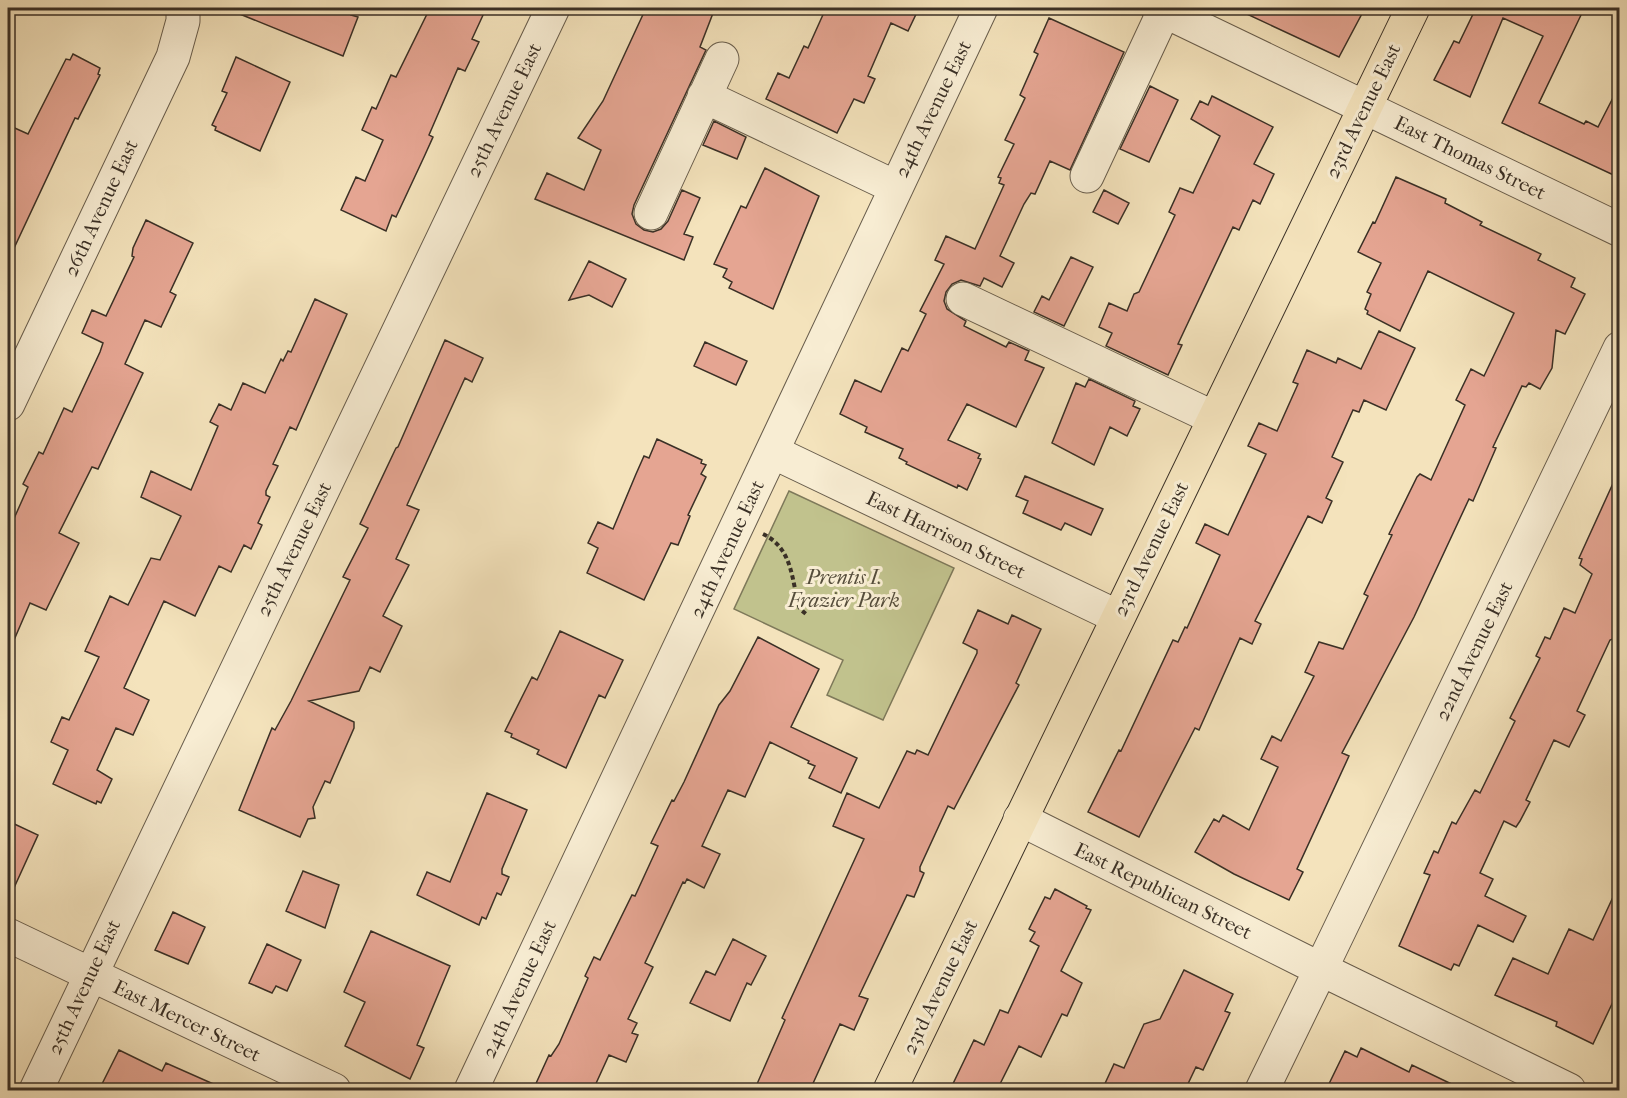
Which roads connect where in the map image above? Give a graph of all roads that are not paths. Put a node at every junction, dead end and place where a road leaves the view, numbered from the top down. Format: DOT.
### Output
graph roads {
  1 [pos="183,8"];
  2 [pos="553,8"];
  3 [pos="981,8"];
  4 [pos="1413,8"];
  5 [pos="1161,9"];
  6 [pos="1212,19"];
  7 [pos="722,60"];
  8 [pos="704,96"];
  9 [pos="1364,107"];
  10 [pos="1087,176"];
  11 [pos="896,187"];
  12 [pos="651,213"];
  13 [pos="1620,230"];
  14 [pos="963,299"];
  15 [pos="1620,348"];
  16 [pos="8,404"];
  17 [pos="1214,418"];
  18 [pos="773,452"];
  19 [pos="1118,617"];
  20 [pos="1020,819"];
  21 [pos="8,935"];
  22 [pos="1321,969"];
  23 [pos="90,974"];
  24 [pos="36,1090"];
  25 [pos="333,1090"];
  26 [pos="471,1090"];
  27 [pos="890,1090"];
  28 [pos="1262,1090"];
  29 [pos="1569,1090"];
  1 -- 16 [label="street, 26th Avenue East"];
  2 -- 23 [label="street, 25th Avenue East"];
  3 -- 11 [label="street, 24th Avenue East"];
  4 -- 9 [label="main road, 23rd Avenue East"];
  5 -- 6 [label="street, East Thomas Street"];
  5 -- 10 [label="street"];
  6 -- 9 [label="street, East Thomas Street"];
  7 -- 8 [label="street"];
  8 -- 11 [label="street"];
  8 -- 12 [label="street"];
  9 -- 13 [label="street, East Thomas Street"];
  9 -- 17 [label="main road, 23rd Avenue East"];
  11 -- 18 [label="street, 24th Avenue East"];
  14 -- 17 [label="street"];
  15 -- 22 [label="street, 22nd Avenue East"];
  17 -- 19 [label="main road, 23rd Avenue East"];
  18 -- 19 [label="street, East Harrison Street"];
  18 -- 26 [label="street, 24th Avenue East"];
  19 -- 20 [label="main road, 23rd Avenue East"];
  20 -- 22 [label="street, East Republican Street"];
  20 -- 27 [label="main road, 23rd Avenue East"];
  21 -- 23 [label="street, East Mercer Street"];
  22 -- 28 [label="street, 22nd Avenue East"];
  22 -- 29 [label="street, East Republican Street"];
  23 -- 24 [label="street, 25th Avenue East"];
  23 -- 25 [label="street, East Mercer Street"];
}
